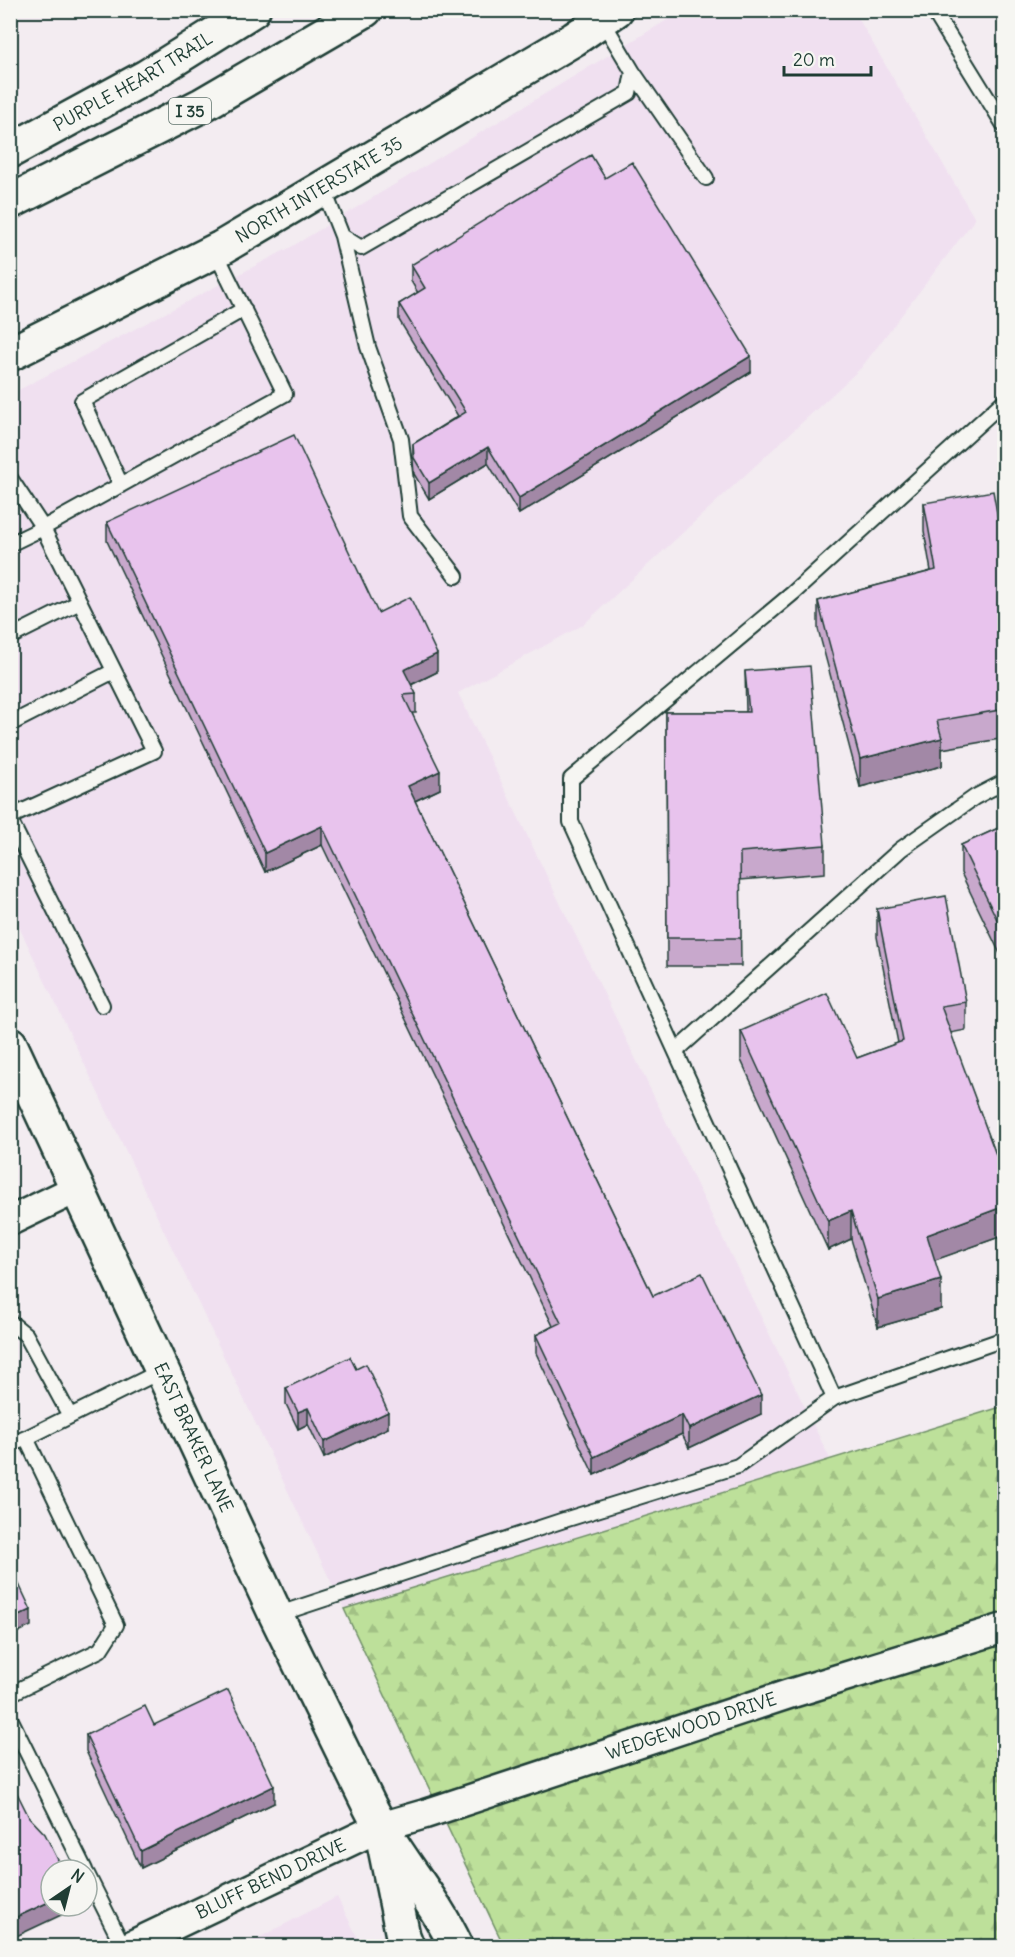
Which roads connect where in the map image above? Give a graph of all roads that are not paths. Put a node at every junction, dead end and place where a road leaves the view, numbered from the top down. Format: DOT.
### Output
graph roads {
  1 [pos="253,10"];
  2 [pos="365,10"];
  3 [pos="939,12"];
  4 [pos="609,15"];
  5 [pos="633,72"];
  6 [pos="1005,125"];
  7 [pos="10,151"];
  8 [pos="706,178"];
  9 [pos="322,188"];
  10 [pos="10,202"];
  11 [pos="342,237"];
  12 [pos="215,251"];
  13 [pos="244,309"];
  14 [pos="10,354"];
  15 [pos="1005,401"];
  16 [pos="10,478"];
  17 [pos="121,485"];
  18 [pos="43,528"];
  19 [pos="10,544"];
  20 [pos="456,576"];
  21 [pos="80,602"];
  22 [pos="10,637"];
  23 [pos="114,671"];
  24 [pos="10,724"];
  25 [pos="1005,782"];
  26 [pos="10,819"];
  27 [pos="102,1005"];
  28 [pos="10,1044"];
  29 [pos="676,1051"];
  30 [pos="78,1188"];
  31 [pos="10,1221"];
  32 [pos="10,1322"];
  33 [pos="1005,1339"];
  34 [pos="161,1371"];
  35 [pos="834,1398"];
  36 [pos="70,1416"];
  37 [pos="26,1437"];
  38 [pos="10,1445"];
  39 [pos="276,1615"];
  40 [pos="1005,1628"];
  41 [pos="10,1694"];
  42 [pos="10,1718"];
  43 [pos="380,1827"];
  44 [pos="79,1858"];
  45 [pos="99,1898"];
  46 [pos="123,1947"];
  47 [pos="130,1947"];
  48 [pos="407,1947"];
  49 [pos="456,1947"];
  1 -- 7 [label="main road, PURPLE HEART TRAIL"];
  2 -- 10 [label="main road, I 35"];
  3 -- 6 [label="lane"];
  4 -- 5 [label="lane"];
  4 -- 9 [label="main road, NORTH INTERSTATE 35"];
  5 -- 8 [label="lane"];
  5 -- 11 [label="lane"];
  9 -- 11 [label="lane"];
  9 -- 12 [label="main road, NORTH INTERSTATE 35"];
  11 -- 20 [label="lane"];
  12 -- 13 [label="lane"];
  12 -- 14 [label="main road, NORTH INTERSTATE 35"];
  13 -- 17 [label="lane"];
  13 -- 17 [label="lane"];
  15 -- 29 [label="lane"];
  16 -- 18 [label="lane"];
  17 -- 18 [label="lane"];
  18 -- 19 [label="lane"];
  18 -- 21 [label="lane"];
  21 -- 22 [label="lane"];
  21 -- 23 [label="lane"];
  23 -- 24 [label="lane"];
  23 -- 26 [label="lane"];
  25 -- 29 [label="lane"];
  26 -- 27 [label="lane"];
  28 -- 30 [label="main road, EAST BRAKER LANE"];
  29 -- 35 [label="lane"];
  30 -- 31 [label="street"];
  30 -- 34 [label="main road, EAST BRAKER LANE"];
  32 -- 36 [label="lane"];
  33 -- 35 [label="lane"];
  34 -- 36 [label="lane"];
  34 -- 39 [label="main road, EAST BRAKER LANE"];
  35 -- 39 [label="lane"];
  36 -- 37 [label="lane"];
  37 -- 38 [label="lane"];
  37 -- 41 [label="lane"];
  39 -- 43 [label="main road, EAST BRAKER LANE"];
  40 -- 43 [label="street, WEDGEWOOD DRIVE"];
  42 -- 44 [label="lane"];
  43 -- 47 [label="street, BLUFF BEND DRIVE"];
  43 -- 48 [label="main road, EAST BRAKER LANE"];
  43 -- 49 [label="main road, EAST BRAKER LANE"];
  45 -- 46 [label="lane"];
}
